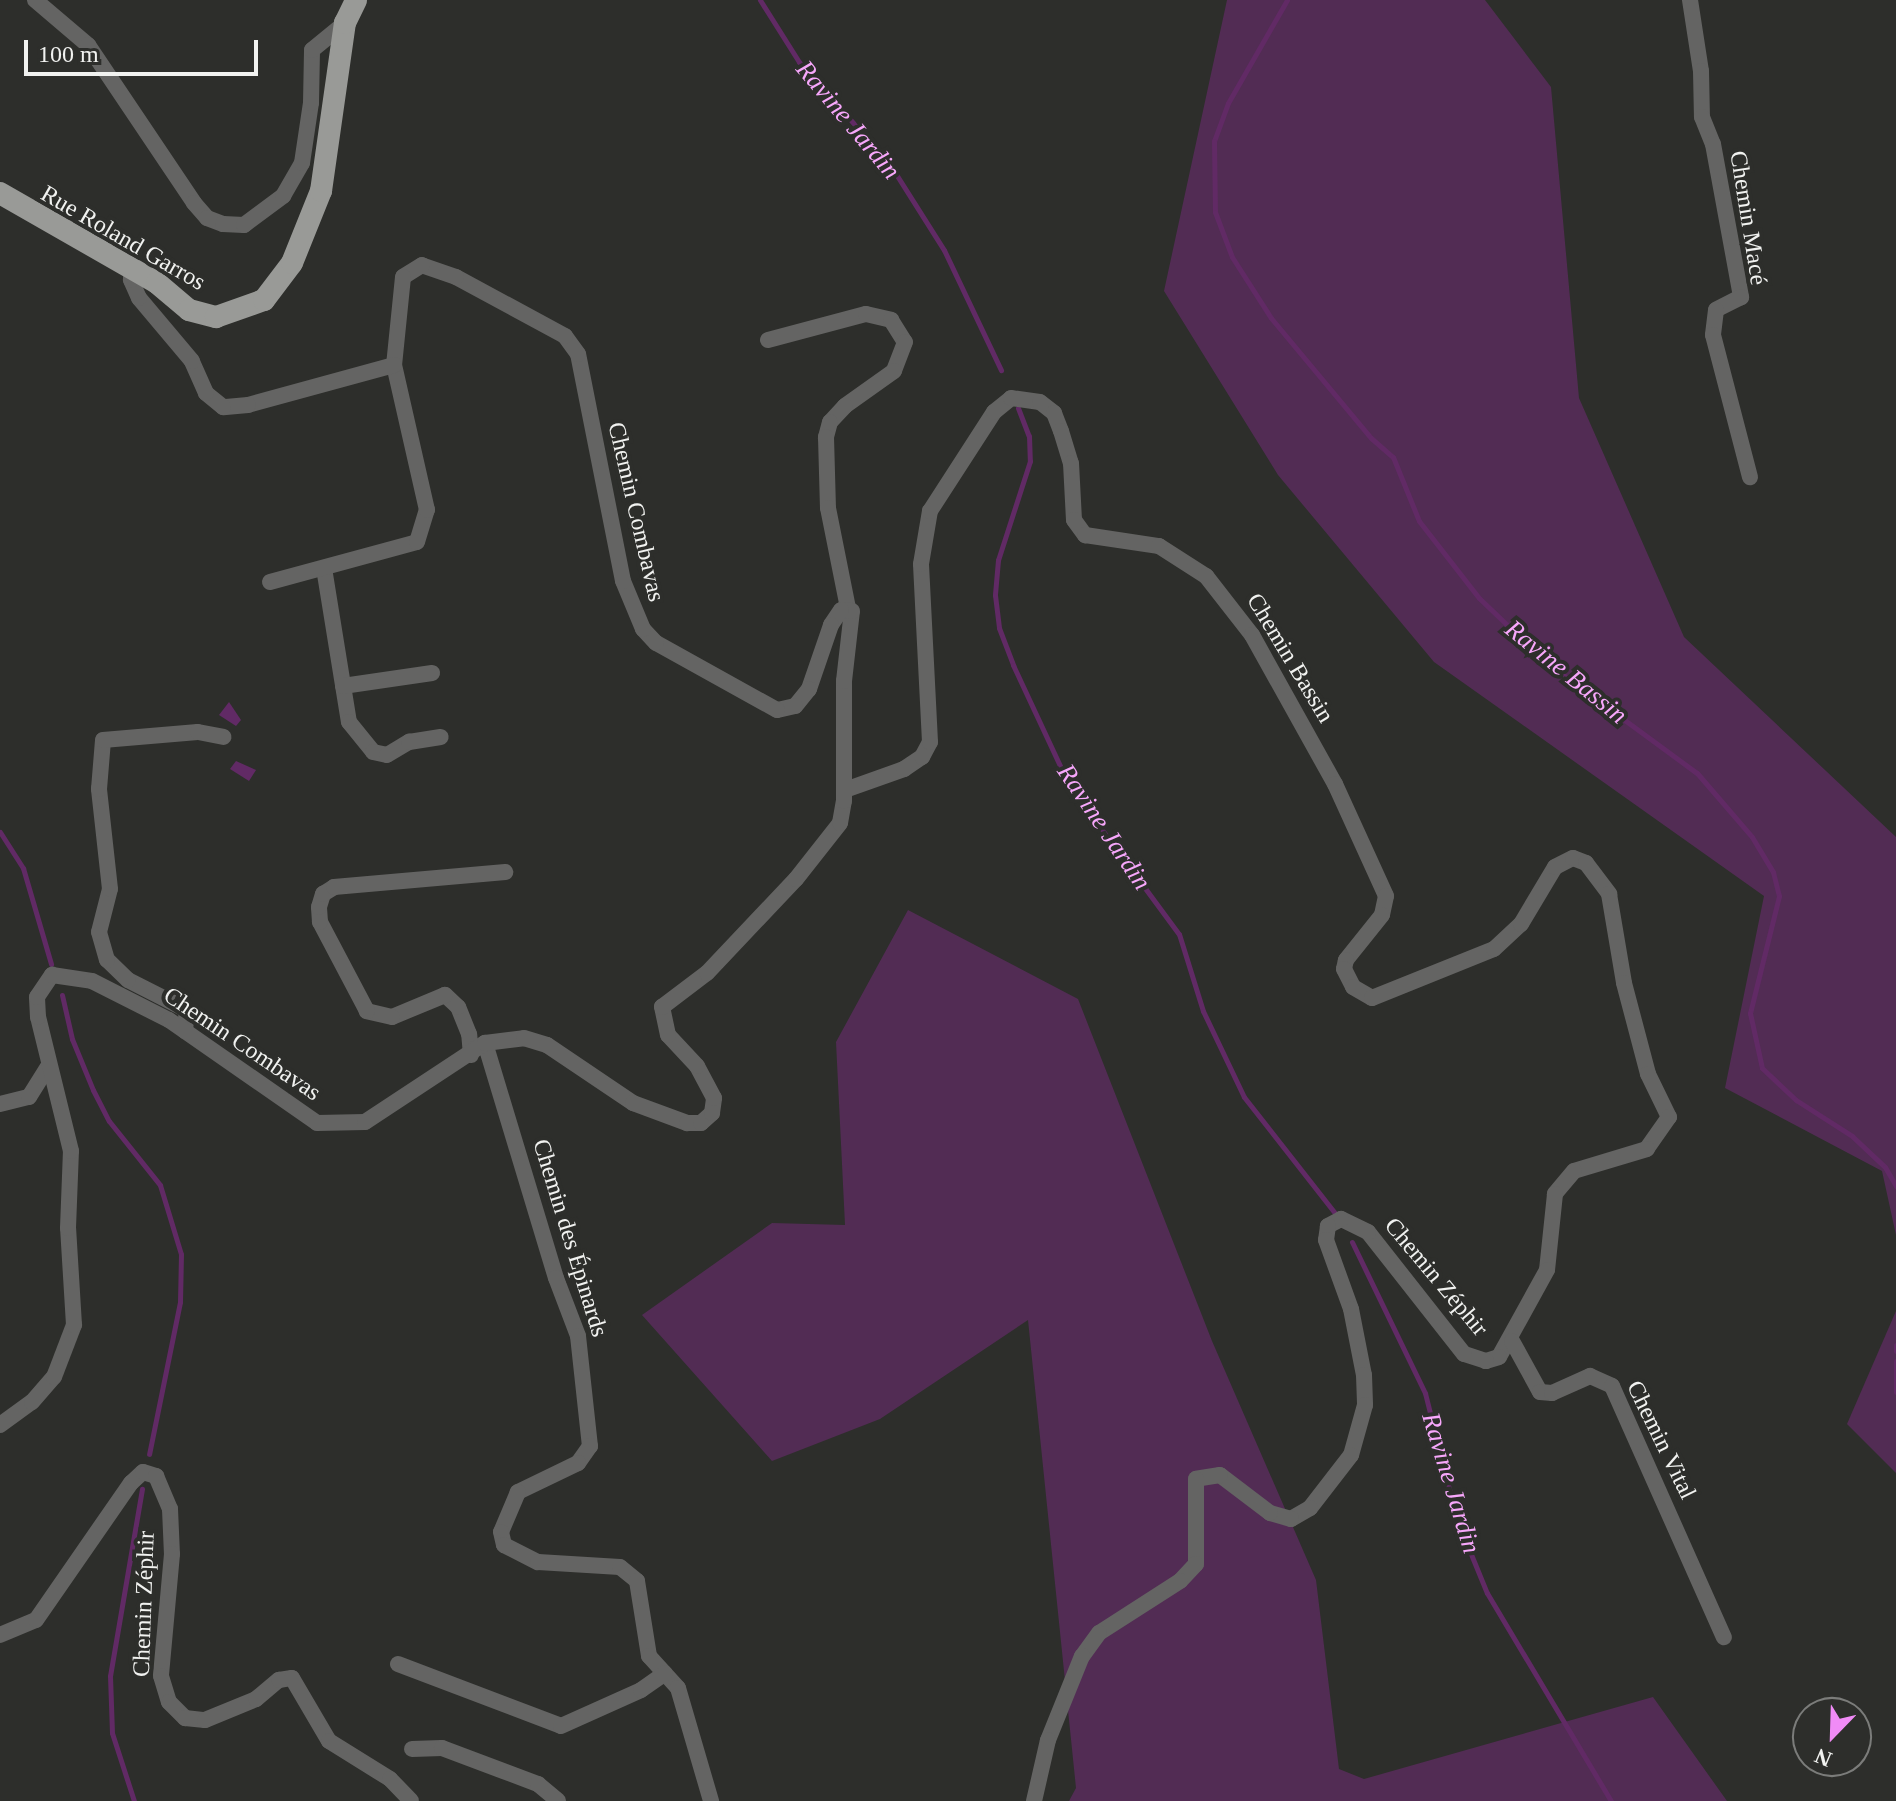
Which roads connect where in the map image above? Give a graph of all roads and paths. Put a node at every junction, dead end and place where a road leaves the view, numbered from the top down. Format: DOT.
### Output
graph roads {
  1 [pos="35,0"];
  2 [pos="356,0"];
  3 [pos="1690,0"];
  4 [pos="345,23"];
  5 [pos="0,193"];
  6 [pos="132,268"];
  7 [pos="768,340"];
  8 [pos="394,365"];
  9 [pos="1750,477"];
  10 [pos="324,568"];
  11 [pos="270,582"];
  12 [pos="848,608"];
  13 [pos="432,673"];
  14 [pos="343,686"];
  15 [pos="224,737"];
  16 [pos="441,737"];
  17 [pos="845,790"];
  18 [pos="505,872"];
  19 [pos="185,1031"];
  20 [pos="485,1043"];
  21 [pos="471,1055"];
  22 [pos="48,1066"];
  23 [pos="1657,1089"];
  24 [pos="0,1104"];
  25 [pos="1512,1341"];
  26 [pos="0,1425"];
  27 [pos="0,1635"];
  28 [pos="1724,1637"];
  29 [pos="398,1664"];
  30 [pos="665,1673"];
  31 [pos="412,1749"];
  32 [pos="411,1801"];
  33 [pos="558,1801"];
  34 [pos="711,1801"];
  35 [pos="1034,1801"];
  1 -- 4 [label="street"];
  2 -- 4 [label="main road, Rue Roland Garros"];
  3 -- 9 [label="street, Chemin Macé"];
  4 -- 6 [label="main road, Rue Roland Garros"];
  5 -- 6 [label="main road, Rue Roland Garros"];
  6 -- 8 [label="street"];
  7 -- 12 [label="street"];
  8 -- 10 [label="street"];
  8 -- 12 [label="street, Chemin Combavas"];
  10 -- 11 [label="street"];
  10 -- 14 [label="street"];
  12 -- 17 [label="street"];
  13 -- 14 [label="street"];
  14 -- 16 [label="street"];
  15 -- 19 [label="street"];
  17 -- 20 [label="street"];
  17 -- 23 [label="street, Chemin Bassin"];
  18 -- 21 [label="street"];
  19 -- 21 [label="street, Chemin Combavas"];
  19 -- 22 [label="street, Chemin Combavas"];
  20 -- 21 [label="street, Chemin Combavas"];
  20 -- 30 [label="street, Chemin des Épinards"];
  22 -- 24 [label="street"];
  22 -- 26 [label="street, Chemin Combavas"];
  23 -- 25 [label="street, Chemin Zéphir"];
  25 -- 28 [label="street, Chemin Vital"];
  25 -- 35 [label="street, Chemin Zéphir"];
  27 -- 32 [label="street, Chemin Zéphir"];
  29 -- 30 [label="street"];
  30 -- 34 [label="street, Chemin des Épinards"];
  31 -- 33 [label="street"];
}
